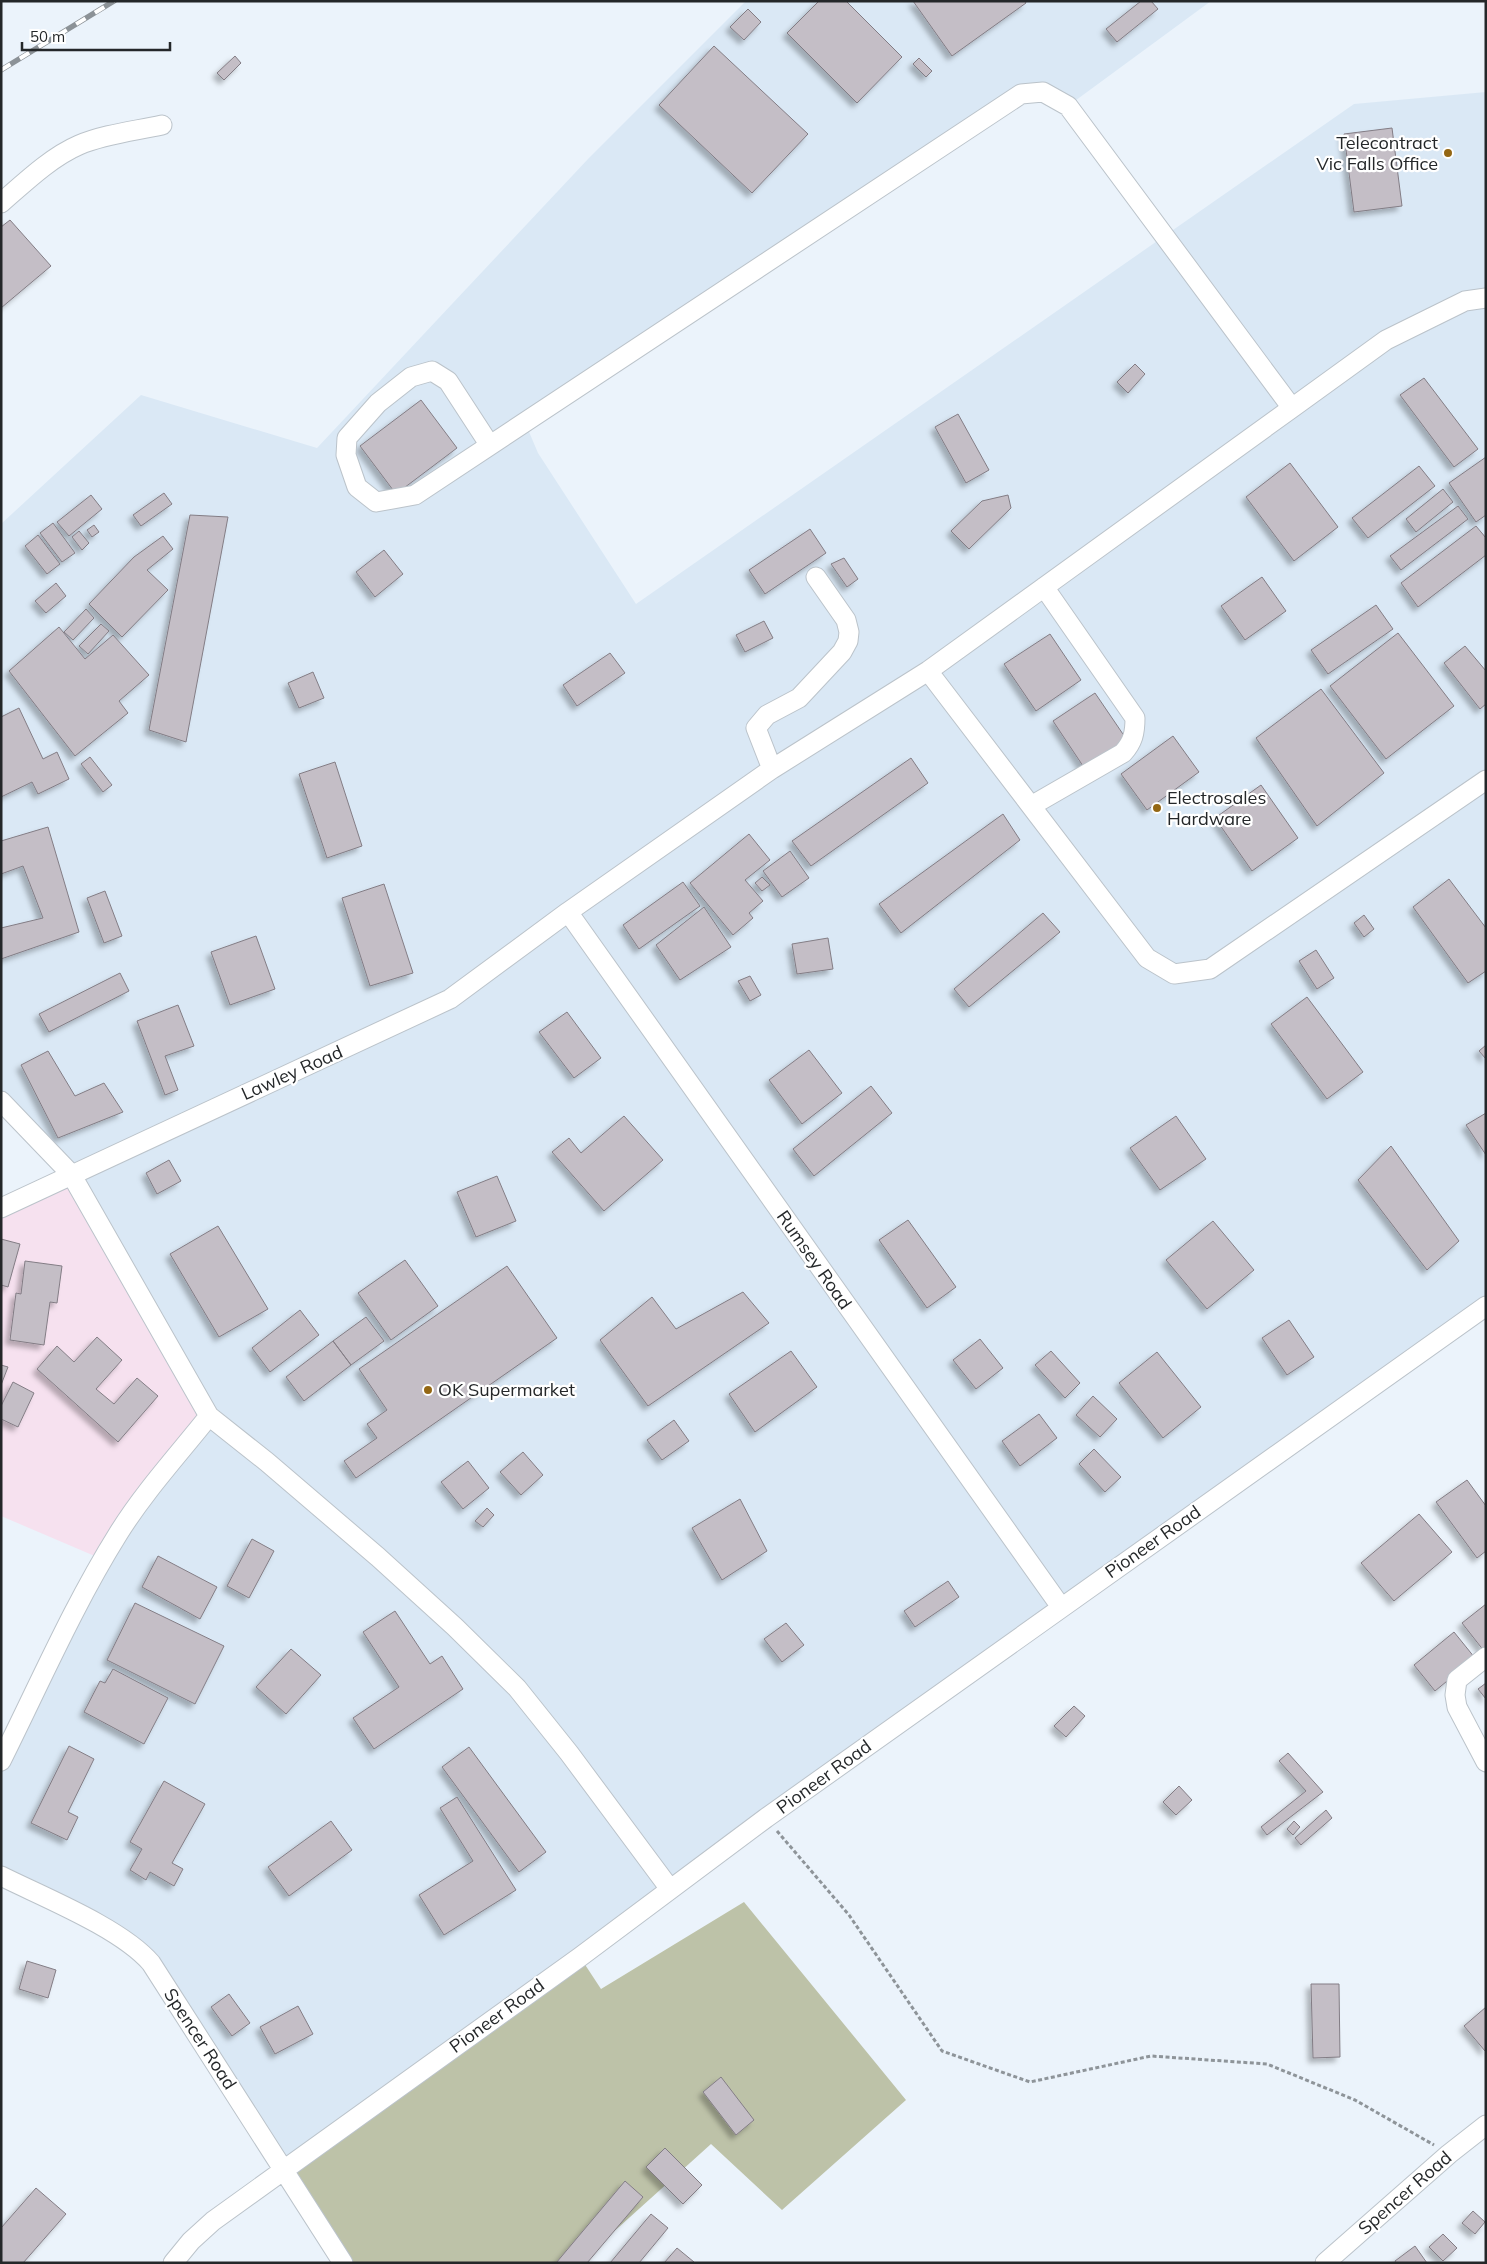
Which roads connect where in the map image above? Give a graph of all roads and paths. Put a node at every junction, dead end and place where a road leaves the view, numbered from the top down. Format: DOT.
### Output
graph roads {
  1 [pos="162,126"];
  2 [pos="1,203"];
  3 [pos="1486,298"];
  4 [pos="1292,408"];
  5 [pos="489,444"];
  6 [pos="816,577"];
  7 [pos="1044,587"];
  8 [pos="928,671"];
  9 [pos="772,769"];
  10 [pos="1486,780"];
  11 [pos="1031,806"];
  12 [pos="568,912"];
  13 [pos="1,1101"];
  14 [pos="71,1174"];
  15 [pos="1,1208"];
  16 [pos="1486,1306"];
  17 [pos="209,1416"];
  18 [pos="1061,1608"];
  19 [pos="1486,1657"];
  20 [pos="1,1762"];
  21 [pos="1486,1762"];
  22 [pos="766,1818"];
  23 [pos="1,1876"];
  24 [pos="670,1889"];
  25 [pos="1486,2125"];
  26 [pos="1450,2154"];
  27 [pos="284,2170"];
  28 [pos="173,2263"];
  29 [pos="343,2263"];
  30 [pos="1325,2263"];
  1 -- 2 [label="street"];
  3 -- 4 [label="street, Lawley Road"];
  4 -- 5 [label="street"];
  4 -- 7 [label="street, Lawley Road"];
  5 -- 5 [label="street"];
  6 -- 9 [label="street"];
  7 -- 8 [label="street, Lawley Road"];
  7 -- 11 [label="street"];
  8 -- 9 [label="street, Lawley Road"];
  8 -- 11 [label="street"];
  9 -- 12 [label="street, Lawley Road"];
  10 -- 11 [label="street"];
  12 -- 14 [label="street, Lawley Road"];
  12 -- 18 [label="street, Rumsey Road"];
  13 -- 14 [label="street"];
  14 -- 15 [label="street, Lawley Road"];
  14 -- 17 [label="street"];
  16 -- 18 [label="street, Pioneer Road"];
  17 -- 20 [label="street"];
  17 -- 24 [label="street"];
  18 -- 22 [label="street, Pioneer Road"];
  19 -- 21 [label="street"];
  22 -- 24 [label="street, Pioneer Road"];
  22 -- 26 [label="path"];
  23 -- 27 [label="street, Spencer Road"];
  24 -- 27 [label="street, Pioneer Road"];
  25 -- 26 [label="street, Spencer Road"];
  26 -- 30 [label="street, Spencer Road"];
  27 -- 28 [label="street, Pioneer Road"];
  27 -- 29 [label="street, Spencer Road"];
}
